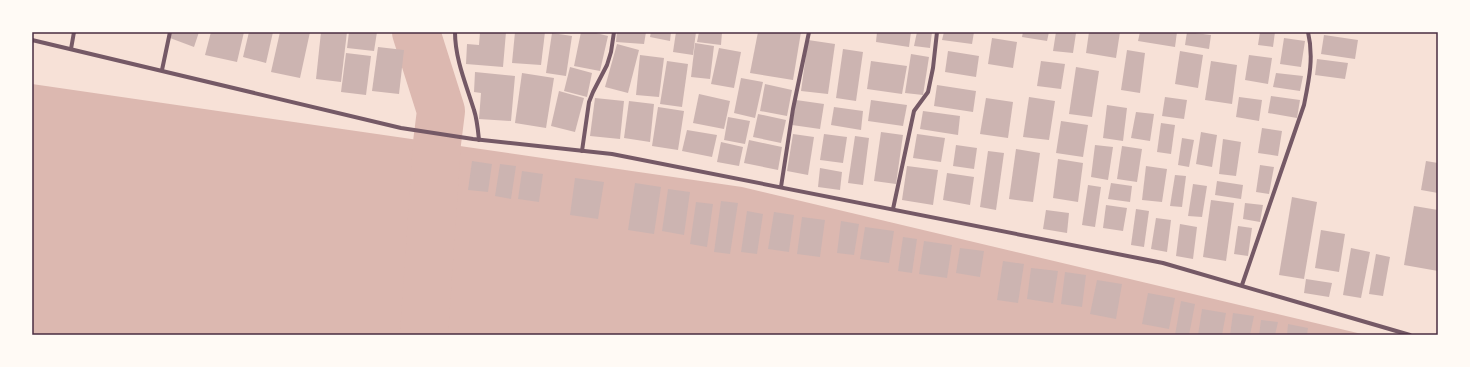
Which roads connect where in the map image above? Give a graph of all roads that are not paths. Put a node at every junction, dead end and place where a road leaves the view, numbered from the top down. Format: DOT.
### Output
graph roads {
  1 [pos="74,32"];
  2 [pos="170,32"];
  3 [pos="455,32"];
  4 [pos="614,32"];
  5 [pos="809,32"];
  6 [pos="938,32"];
  7 [pos="1308,32"];
  8 [pos="32,40"];
  9 [pos="71,49"];
  10 [pos="162,70"];
  11 [pos="479,140"];
  12 [pos="582,151"];
  13 [pos="780,187"];
  14 [pos="893,210"];
  15 [pos="1242,285"];
  16 [pos="1410,335"];
  1 -- 9 [label="street"];
  2 -- 10 [label="street"];
  3 -- 11 [label="street"];
  4 -- 12 [label="street"];
  5 -- 13 [label="street"];
  6 -- 14 [label="street"];
  7 -- 15 [label="street"];
  8 -- 9 [label="street"];
  9 -- 10 [label="street"];
  10 -- 11 [label="street"];
  11 -- 12 [label="street"];
  12 -- 13 [label="street"];
  13 -- 14 [label="street"];
  14 -- 15 [label="street"];
  15 -- 16 [label="street"];
}
